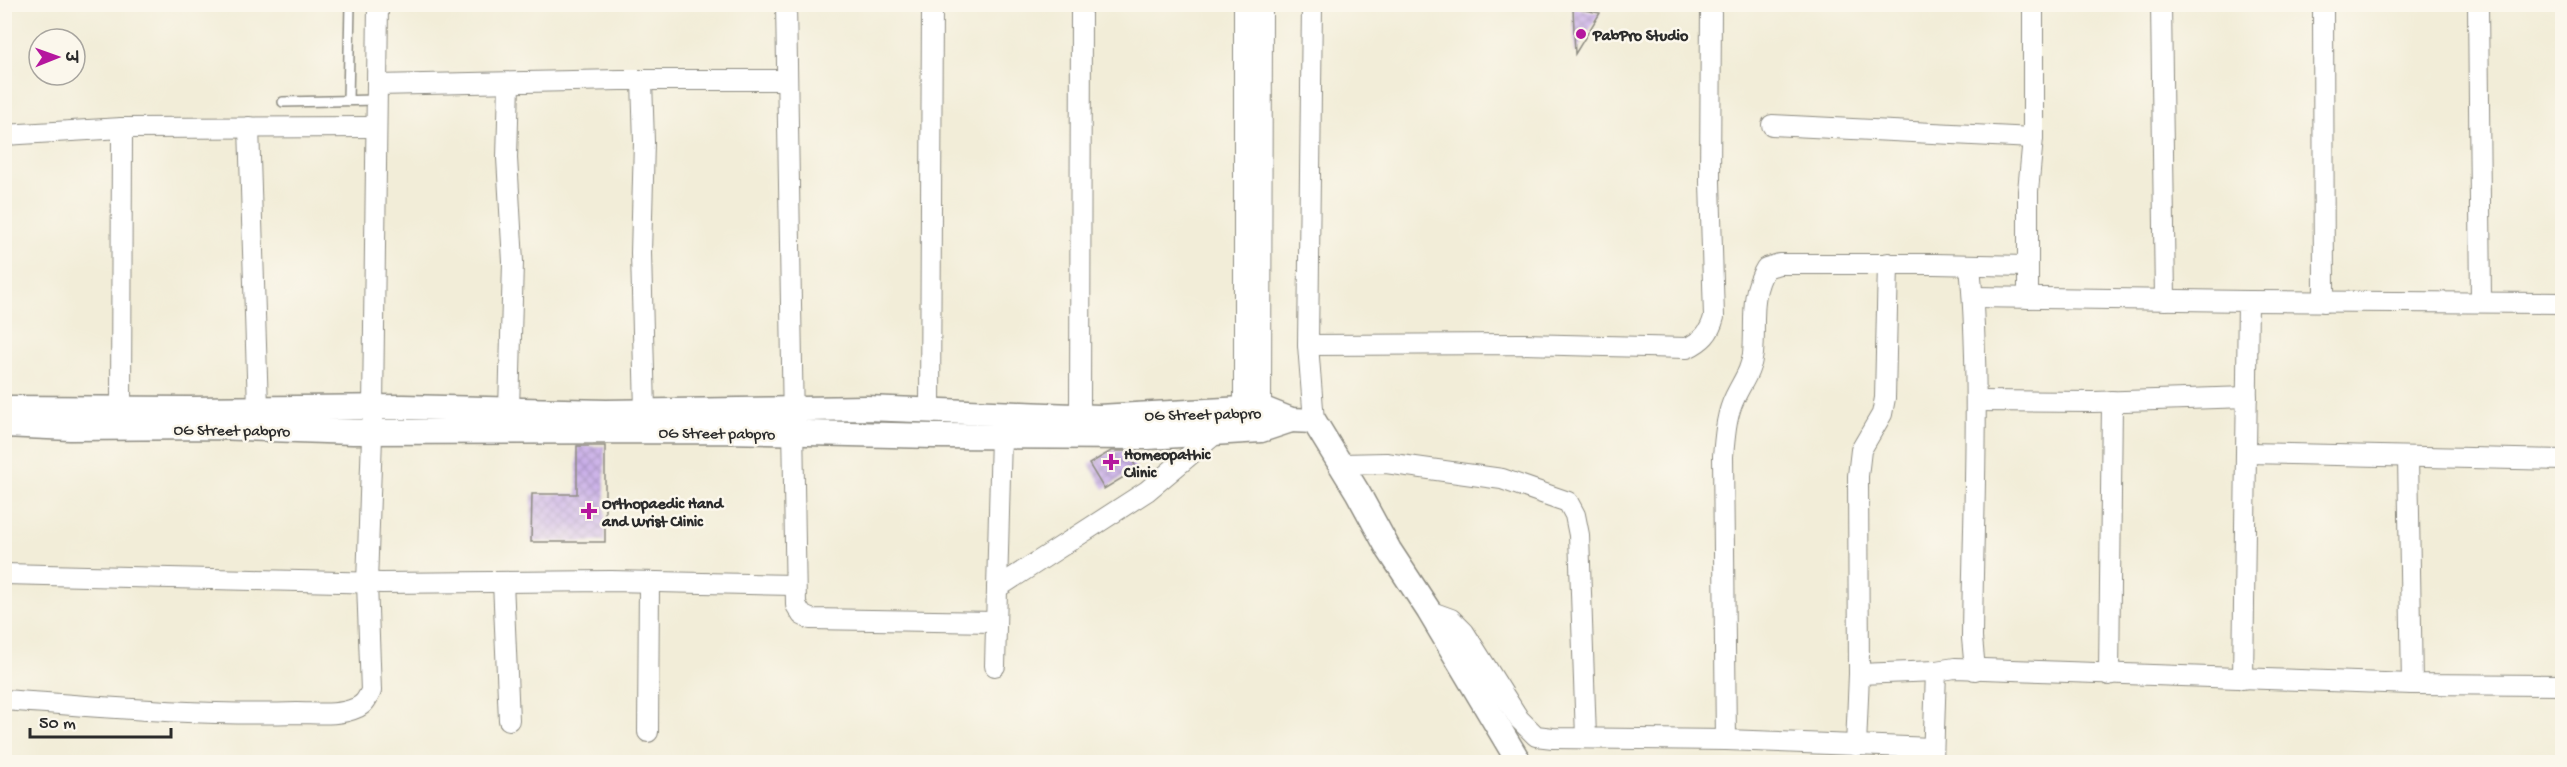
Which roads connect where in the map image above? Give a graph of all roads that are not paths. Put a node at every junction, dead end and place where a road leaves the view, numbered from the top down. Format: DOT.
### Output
graph roads {
  1 [pos="350,4"];
  2 [pos="378,4"];
  3 [pos="786,4"];
  4 [pos="932,4"];
  5 [pos="1081,4"];
  6 [pos="1244,4"];
  7 [pos="1262,4"];
  8 [pos="1312,4"];
  9 [pos="1711,4"];
  10 [pos="2033,4"];
  11 [pos="2161,4"];
  12 [pos="2323,4"];
  13 [pos="2478,4"];
  14 [pos="786,80"];
  15 [pos="642,81"];
  16 [pos="509,82"];
  17 [pos="377,92"];
  18 [pos="348,100"];
  19 [pos="283,102"];
  20 [pos="1772,125"];
  21 [pos="376,127"];
  22 [pos="122,128"];
  23 [pos="249,128"];
  24 [pos="4,135"];
  25 [pos="2033,138"];
  26 [pos="1888,263"];
  27 [pos="1970,265"];
  28 [pos="2027,266"];
  29 [pos="1973,297"];
  30 [pos="2028,298"];
  31 [pos="2165,300"];
  32 [pos="2248,301"];
  33 [pos="2324,302"];
  34 [pos="2481,302"];
  35 [pos="2562,303"];
  36 [pos="1308,345"];
  37 [pos="2247,397"];
  38 [pos="1976,400"];
  39 [pos="2112,401"];
  40 [pos="258,407"];
  41 [pos="373,407"];
  42 [pos="4,408"];
  43 [pos="121,409"];
  44 [pos="794,409"];
  45 [pos="508,410"];
  46 [pos="930,410"];
  47 [pos="645,411"];
  48 [pos="1080,416"];
  49 [pos="1253,420"];
  50 [pos="1303,420"];
  51 [pos="4,425"];
  52 [pos="372,432"];
  53 [pos="795,434"];
  54 [pos="1215,434"];
  55 [pos="1001,436"];
  56 [pos="2247,453"];
  57 [pos="2408,457"];
  58 [pos="2562,460"];
  59 [pos="1341,464"];
  60 [pos="4,574"];
  61 [pos="502,582"];
  62 [pos="649,582"];
  63 [pos="367,583"];
  64 [pos="795,585"];
  65 [pos="997,588"];
  66 [pos="1429,611"];
  67 [pos="996,622"];
  68 [pos="995,666"];
  69 [pos="1975,670"];
  70 [pos="1936,671"];
  71 [pos="1859,674"];
  72 [pos="2109,675"];
  73 [pos="2243,679"];
  74 [pos="2412,684"];
  75 [pos="2562,685"];
  76 [pos="4,700"];
  77 [pos="509,720"];
  78 [pos="648,732"];
  79 [pos="1586,738"];
  80 [pos="1726,740"];
  81 [pos="1856,746"];
  82 [pos="1933,755"];
  83 [pos="1520,762"];
  1 -- 18 [label="lane"];
  2 -- 17 [label="street"];
  3 -- 14 [label="street"];
  4 -- 46 [label="street"];
  5 -- 48 [label="street"];
  6 -- 49 [label="street"];
  7 -- 49 [label="street"];
  8 -- 36 [label="street"];
  9 -- 36 [label="street"];
  10 -- 25 [label="street"];
  11 -- 31 [label="street"];
  12 -- 33 [label="street"];
  13 -- 34 [label="street"];
  14 -- 15 [label="street"];
  14 -- 44 [label="street"];
  15 -- 16 [label="street"];
  15 -- 47 [label="street"];
  16 -- 17 [label="street"];
  16 -- 45 [label="street"];
  17 -- 18 [label="lane"];
  17 -- 21 [label="street"];
  18 -- 19 [label="lane"];
  20 -- 25 [label="street"];
  21 -- 23 [label="street"];
  21 -- 41 [label="street"];
  22 -- 23 [label="street"];
  22 -- 24 [label="street"];
  22 -- 43 [label="street"];
  23 -- 40 [label="street"];
  25 -- 28 [label="street"];
  26 -- 27 [label="street"];
  26 -- 71 [label="street"];
  26 -- 80 [label="street"];
  27 -- 28 [label="street"];
  27 -- 29 [label="street"];
  28 -- 30 [label="street"];
  29 -- 30 [label="street"];
  29 -- 38 [label="street"];
  30 -- 31 [label="street"];
  31 -- 32 [label="street"];
  32 -- 33 [label="street"];
  32 -- 37 [label="street"];
  33 -- 34 [label="street"];
  34 -- 35 [label="street"];
  36 -- 50 [label="street"];
  37 -- 39 [label="street"];
  37 -- 56 [label="street"];
  38 -- 39 [label="street"];
  38 -- 69 [label="street"];
  39 -- 72 [label="street"];
  40 -- 41 [label="street, OG Street pabpro"];
  40 -- 43 [label="street, OG Street pabpro"];
  41 -- 45 [label="street, OG Street pabpro"];
  41 -- 52 [label="street"];
  42 -- 43 [label="street, OG Street pabpro"];
  44 -- 46 [label="street, OG Street pabpro"];
  44 -- 47 [label="street, OG Street pabpro"];
  44 -- 53 [label="street"];
  45 -- 47 [label="street, OG Street pabpro"];
  46 -- 48 [label="street, OG Street pabpro"];
  48 -- 49 [label="street, OG Street pabpro"];
  49 -- 50 [label="street, OG Street pabpro"];
  49 -- 54 [label="street, OG Street pabpro"];
  50 -- 59 [label="street"];
  51 -- 52 [label="street, OG Street pabpro"];
  52 -- 53 [label="street, OG Street pabpro"];
  52 -- 63 [label="street"];
  53 -- 55 [label="street, OG Street pabpro"];
  53 -- 64 [label="street"];
  54 -- 55 [label="street, OG Street pabpro"];
  54 -- 65 [label="street"];
  55 -- 65 [label="street"];
  56 -- 57 [label="street"];
  56 -- 73 [label="street"];
  57 -- 58 [label="street"];
  57 -- 74 [label="street"];
  59 -- 66 [label="street"];
  59 -- 79 [label="street"];
  60 -- 63 [label="street"];
  61 -- 62 [label="street"];
  61 -- 63 [label="street"];
  61 -- 77 [label="street"];
  62 -- 64 [label="street"];
  62 -- 78 [label="street"];
  63 -- 76 [label="street"];
  64 -- 67 [label="street"];
  65 -- 67 [label="street"];
  66 -- 79 [label="street"];
  66 -- 83 [label="street"];
  67 -- 68 [label="street"];
  69 -- 70 [label="street"];
  69 -- 72 [label="street"];
  70 -- 71 [label="street"];
  70 -- 82 [label="street"];
  71 -- 81 [label="street"];
  72 -- 73 [label="street"];
  73 -- 74 [label="street"];
  74 -- 75 [label="street"];
  79 -- 80 [label="street"];
  80 -- 81 [label="street"];
  81 -- 82 [label="street"];
}
